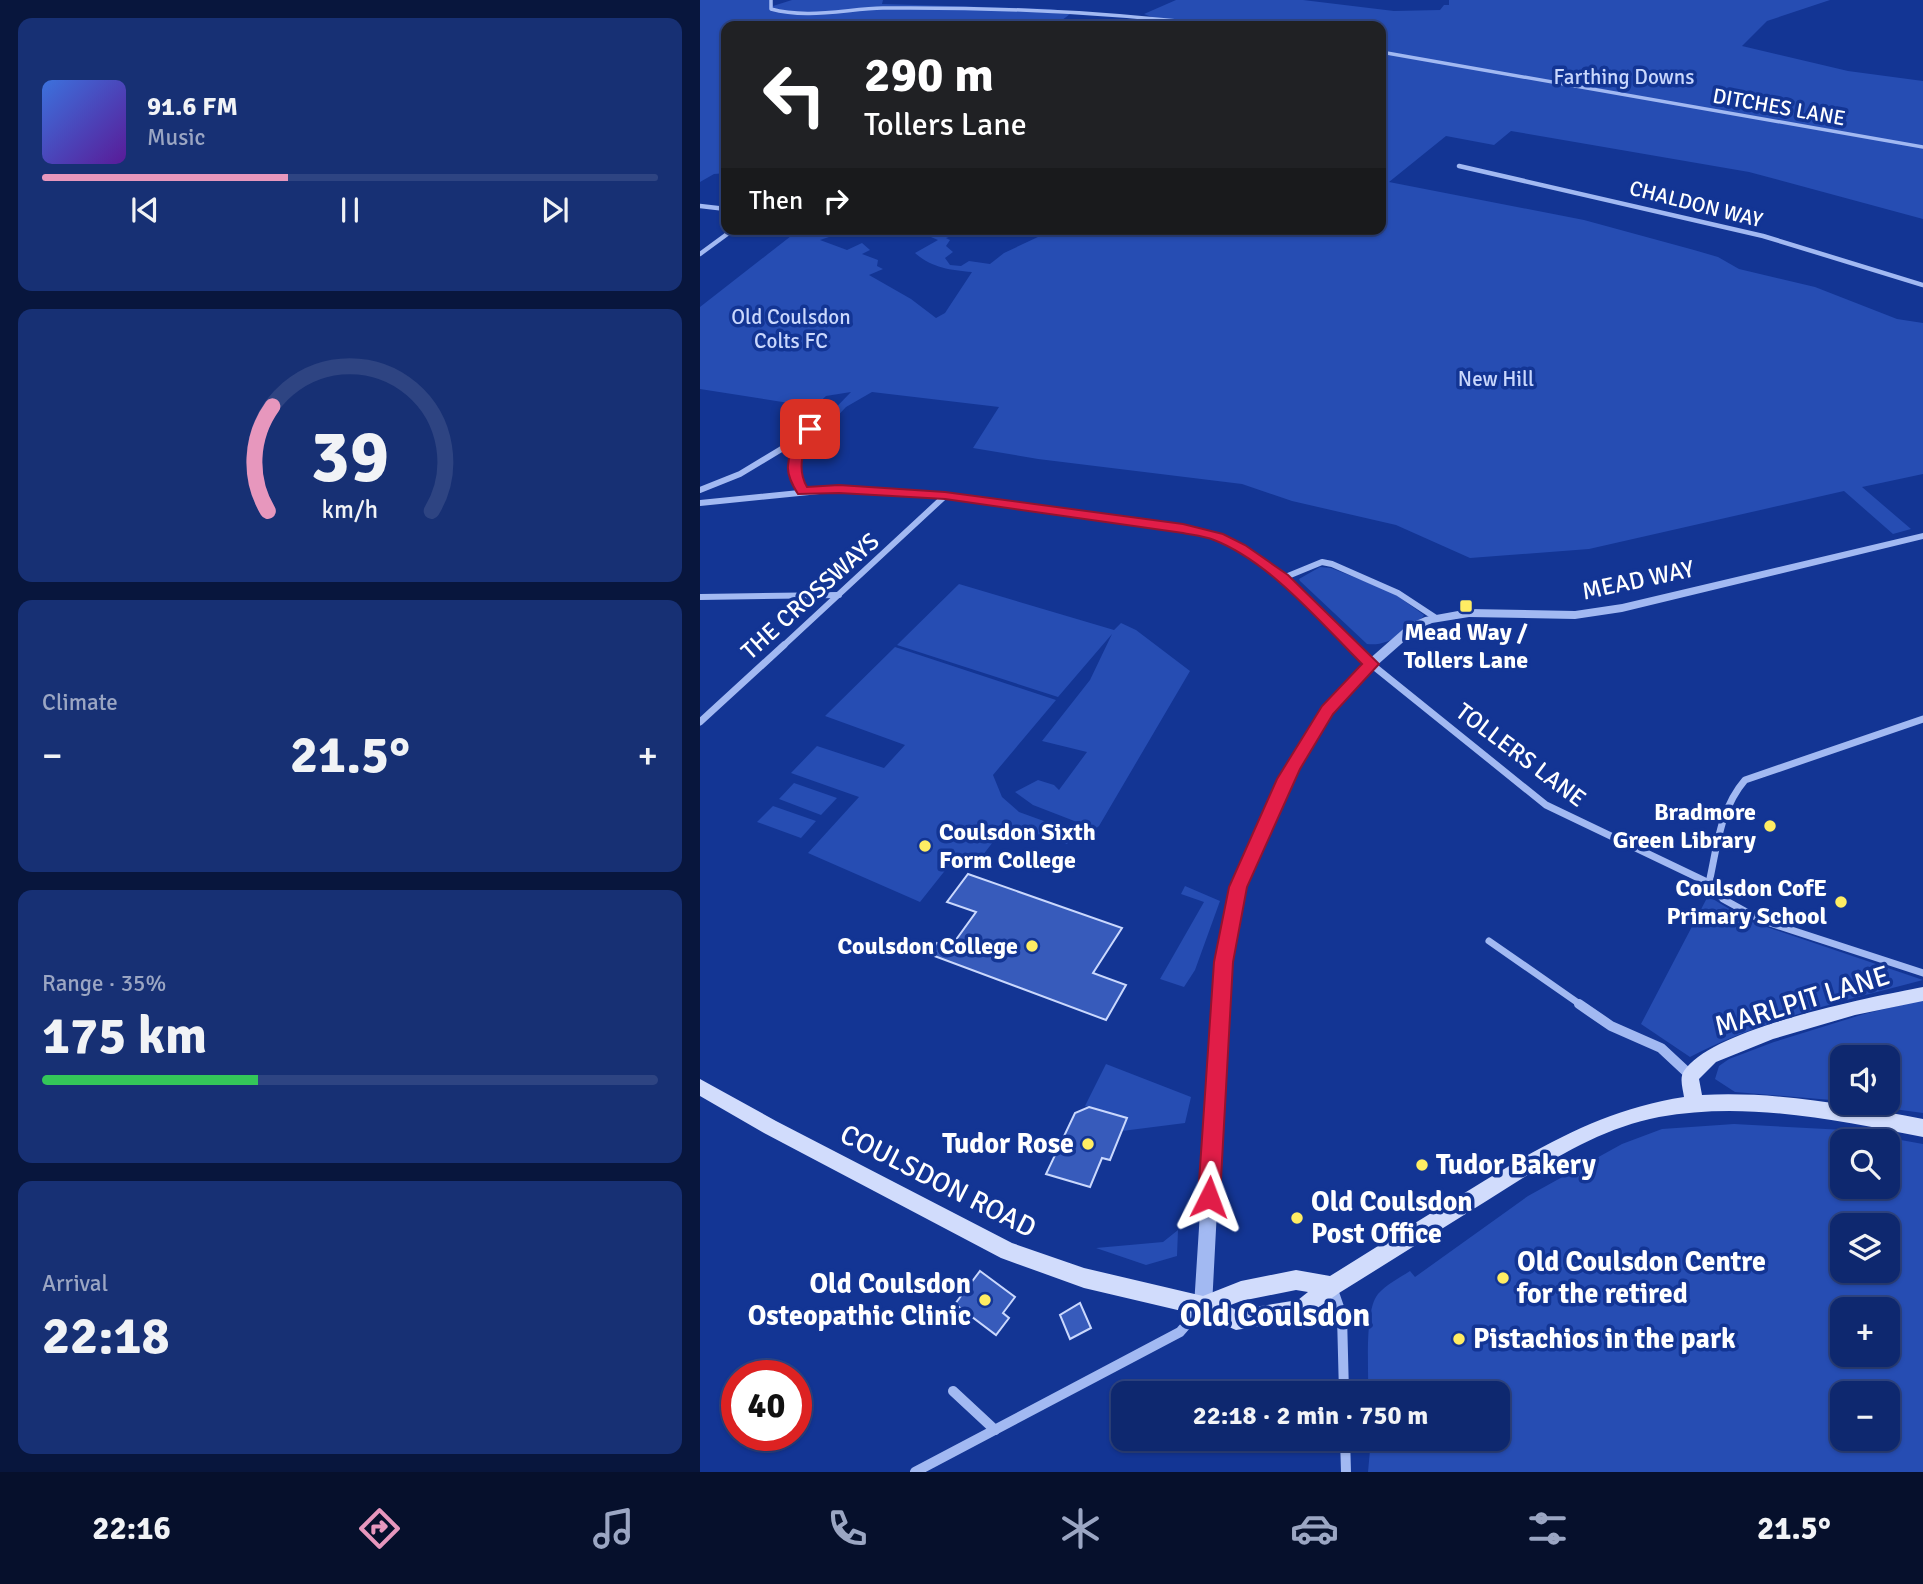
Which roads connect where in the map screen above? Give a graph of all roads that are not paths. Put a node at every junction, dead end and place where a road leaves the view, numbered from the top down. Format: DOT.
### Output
graph roads {
  1 [pos="771,0"];
  2 [pos="1180,21"];
  3 [pos="1386,53"];
  4 [pos="1923,148"];
  5 [pos="1459,166"];
  6 [pos="700,206"];
  7 [pos="721,208"];
  8 [pos="726,235"];
  9 [pos="700,254"];
  10 [pos="1923,285"];
  11 [pos="827,410"];
  12 [pos="803,436"];
  13 [pos="700,490"];
  14 [pos="803,491"];
  15 [pos="945,496"];
  16 [pos="700,503"];
  17 [pos="1923,536"];
  18 [pos="1283,578"];
  19 [pos="839,595"];
  20 [pos="700,597"];
  21 [pos="1436,618"];
  22 [pos="1371,664"];
  23 [pos="1923,719"];
  24 [pos="700,722"];
  25 [pos="1709,883"];
  26 [pos="1489,941"];
  27 [pos="1923,972"];
  28 [pos="1923,994"];
  29 [pos="1690,1076"];
  30 [pos="700,1087"];
  31 [pos="1694,1104"];
  32 [pos="1923,1128"];
  33 [pos="1332,1286"];
  34 [pos="1203,1306"];
  35 [pos="1344,1381"];
  36 [pos="953,1391"];
  37 [pos="995,1430"];
  38 [pos="1345,1451"];
  39 [pos="915,1472"];
  40 [pos="1346,1472"];
  1 -- 2 [label="street"];
  3 -- 4 [label="street, DITCHES LANE"];
  5 -- 10 [label="street, CHALDON WAY"];
  6 -- 7 [label="street"];
  8 -- 9 [label="street"];
  11 -- 12 [label="street"];
  12 -- 13 [label="street"];
  12 -- 14 [label="street"];
  14 -- 15 [label="street, TOLLERS LANE"];
  14 -- 16 [label="street, TOLLERS LANE"];
  15 -- 18 [label="street, TOLLERS LANE"];
  15 -- 19 [label="street, THE CROSSWAYS"];
  17 -- 21 [label="street, MEAD WAY"];
  18 -- 21 [label="street"];
  18 -- 22 [label="street, TOLLERS LANE"];
  19 -- 20 [label="street"];
  19 -- 24 [label="street, THE CROSSWAYS"];
  21 -- 22 [label="street, MEAD WAY"];
  22 -- 25 [label="street, TOLLERS LANE"];
  22 -- 34 [label="street, MEAD WAY"];
  23 -- 25 [label="street"];
  25 -- 27 [label="street, TOLLERS LANE"];
  26 -- 29 [label="street"];
  28 -- 29 [label="main road, MARLPIT LANE"];
  29 -- 31 [label="main road"];
  30 -- 34 [label="main road, COULSDON ROAD"];
  31 -- 32 [label="main road, COULSDON ROAD"];
  31 -- 33 [label="main road, COULSDON ROAD"];
  33 -- 34 [label="main road"];
  33 -- 34 [label="main road, COULSDON ROAD"];
  33 -- 35 [label="street"];
  34 -- 37 [label="street"];
  36 -- 37 [label="street"];
  37 -- 39 [label="street"];
  38 -- 40 [label="street"];
}
